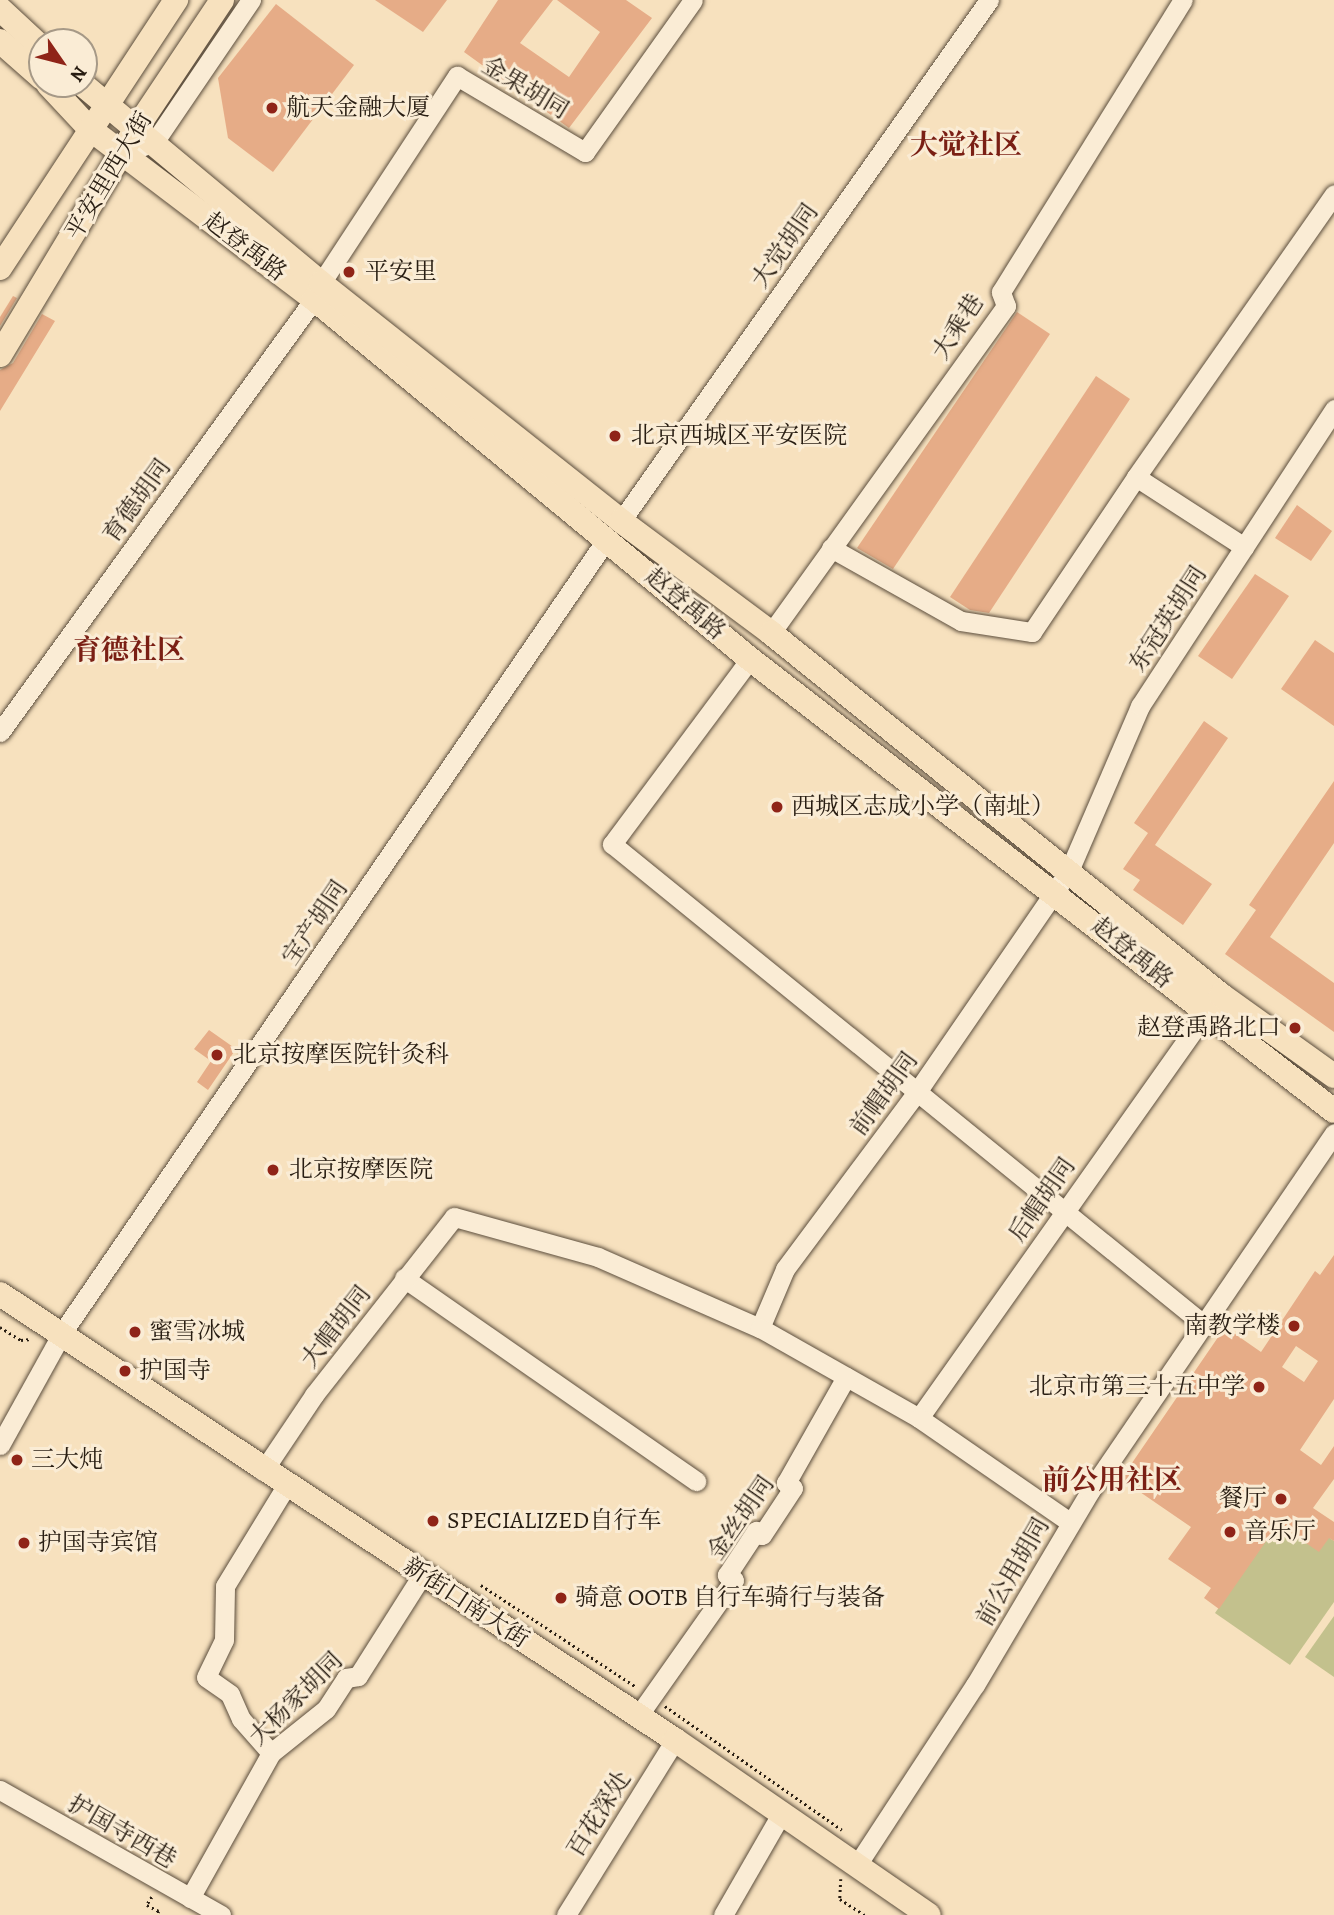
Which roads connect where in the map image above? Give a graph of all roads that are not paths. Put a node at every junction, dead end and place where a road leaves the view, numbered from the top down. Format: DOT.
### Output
graph roads {
  1 [pos="176,0"];
  2 [pos="222,0"];
  3 [pos="251,0"];
  4 [pos="693,0"];
  5 [pos="989,0"];
  6 [pos="1183,0"];
  7 [pos="0,9"];
  8 [pos="28,35"];
  9 [pos="3,50"];
  10 [pos="28,68"];
  11 [pos="61,98"];
  12 [pos="97,98"];
  13 [pos="106,106"];
  14 [pos="90,129"];
  15 [pos="145,135"];
  16 [pos="124,155"];
  17 [pos="1334,194"];
  18 [pos="0,268"];
  19 [pos="318,291"];
  20 [pos="0,355"];
  21 [pos="1334,408"];
  22 [pos="1136,477"];
  23 [pos="614,530"];
  24 [pos="1244,547"];
  25 [pos="831,548"];
  26 [pos="771,633"];
  27 [pos="750,659"];
  28 [pos="0,732"];
  29 [pos="1069,871"];
  30 [pos="1056,892"];
  31 [pos="1206,1012"];
  32 [pos="1334,1076"];
  33 [pos="919,1089"];
  34 [pos="1334,1111"];
  35 [pos="1334,1133"];
  36 [pos="1065,1211"];
  37 [pos="404,1278"];
  38 [pos="0,1294"];
  39 [pos="1203,1324"];
  40 [pos="760,1328"];
  41 [pos="62,1333"];
  42 [pos="846,1377"];
  43 [pos="919,1418"];
  44 [pos="0,1446"];
  45 [pos="263,1471"];
  46 [pos="696,1481"];
  47 [pos="286,1486"];
  48 [pos="1070,1522"];
  49 [pos="422,1575"];
  50 [pos="638,1716"];
  51 [pos="675,1740"];
  52 [pos="271,1753"];
  53 [pos="0,1790"];
  54 [pos="782,1814"];
  55 [pos="849,1860"];
  56 [pos="190,1898"];
  57 [pos="221,1915"];
  58 [pos="566,1915"];
  59 [pos="723,1915"];
  60 [pos="929,1915"];
  1 -- 13 [label="main road, 平安里西大街"];
  2 -- 15 [label="main road, 平安里西大街"];
  3 -- 15 [label="street"];
  4 -- 19 [label="street, 金果胡同"];
  5 -- 23 [label="street, 大觉胡同"];
  6 -- 25 [label="street, 大乘巷"];
  7 -- 8 [label="main road"];
  9 -- 10 [label="main road"];
  11 -- 14 [label="main road, 赵登禹路"];
  12 -- 13 [label="main road, 赵登禹路"];
  13 -- 14 [label="main road, 平安里西大街"];
  13 -- 15 [label="main road, 赵登禹路"];
  14 -- 16 [label="main road, 赵登禹路"];
  14 -- 18 [label="main road, 平安里西大街"];
  15 -- 16 [label="main road, 平安里西大街"];
  15 -- 19 [label="main road, 赵登禹路"];
  16 -- 19 [label="main road, 赵登禹路"];
  16 -- 20 [label="main road, 平安里西大街"];
  17 -- 22 [label="street"];
  19 -- 23 [label="main road, 赵登禹路"];
  19 -- 28 [label="street, 育德胡同"];
  21 -- 24 [label="street, 东冠英胡同"];
  22 -- 24 [label="street"];
  22 -- 25 [label="street"];
  23 -- 26 [label="main road, 赵登禹路"];
  23 -- 27 [label="main road, 赵登禹路"];
  23 -- 41 [label="street, 宝产胡同"];
  24 -- 29 [label="street, 东冠英胡同"];
  25 -- 26 [label="street, 大乘巷"];
  26 -- 29 [label="main road, 赵登禹路"];
  27 -- 30 [label="main road, 赵登禹路"];
  27 -- 33 [label="street"];
  29 -- 30 [label="street, 东冠英胡同"];
  29 -- 32 [label="main road, 赵登禹路"];
  30 -- 31 [label="main road, 赵登禹路"];
  30 -- 33 [label="street, 前帽胡同"];
  31 -- 34 [label="main road, 赵登禹路"];
  31 -- 36 [label="street, 后帽胡同"];
  33 -- 36 [label="street"];
  33 -- 40 [label="street, 前帽胡同"];
  35 -- 39 [label="street, 前公用胡同"];
  36 -- 39 [label="street"];
  36 -- 43 [label="street, 后帽胡同"];
  37 -- 40 [label="street, 大帽胡同"];
  37 -- 45 [label="street, 大帽胡同"];
  37 -- 46 [label="street"];
  38 -- 41 [label="main road, 新街口南大街"];
  39 -- 48 [label="street, 前公用胡同"];
  40 -- 42 [label="street"];
  41 -- 44 [label="street, 宝产胡同"];
  41 -- 45 [label="main road, 新街口南大街"];
  42 -- 43 [label="street"];
  42 -- 50 [label="street, 金丝胡同"];
  43 -- 48 [label="street"];
  45 -- 47 [label="main road, 新街口南大街"];
  47 -- 49 [label="main road, 新街口南大街"];
  47 -- 52 [label="street"];
  48 -- 55 [label="street, 前公用胡同"];
  49 -- 50 [label="main road, 新街口南大街"];
  49 -- 52 [label="street, 大杨家胡同"];
  50 -- 51 [label="main road, 新街口南大街"];
  51 -- 54 [label="main road, 新街口南大街"];
  51 -- 58 [label="street, 百花深处"];
  52 -- 56 [label="street, 大杨家胡同"];
  53 -- 56 [label="street, 护国寺西巷"];
  54 -- 55 [label="main road, 新街口南大街"];
  54 -- 59 [label="street"];
  55 -- 60 [label="main road, 新街口南大街"];
  56 -- 57 [label="street, 护国寺西巷"];
}
